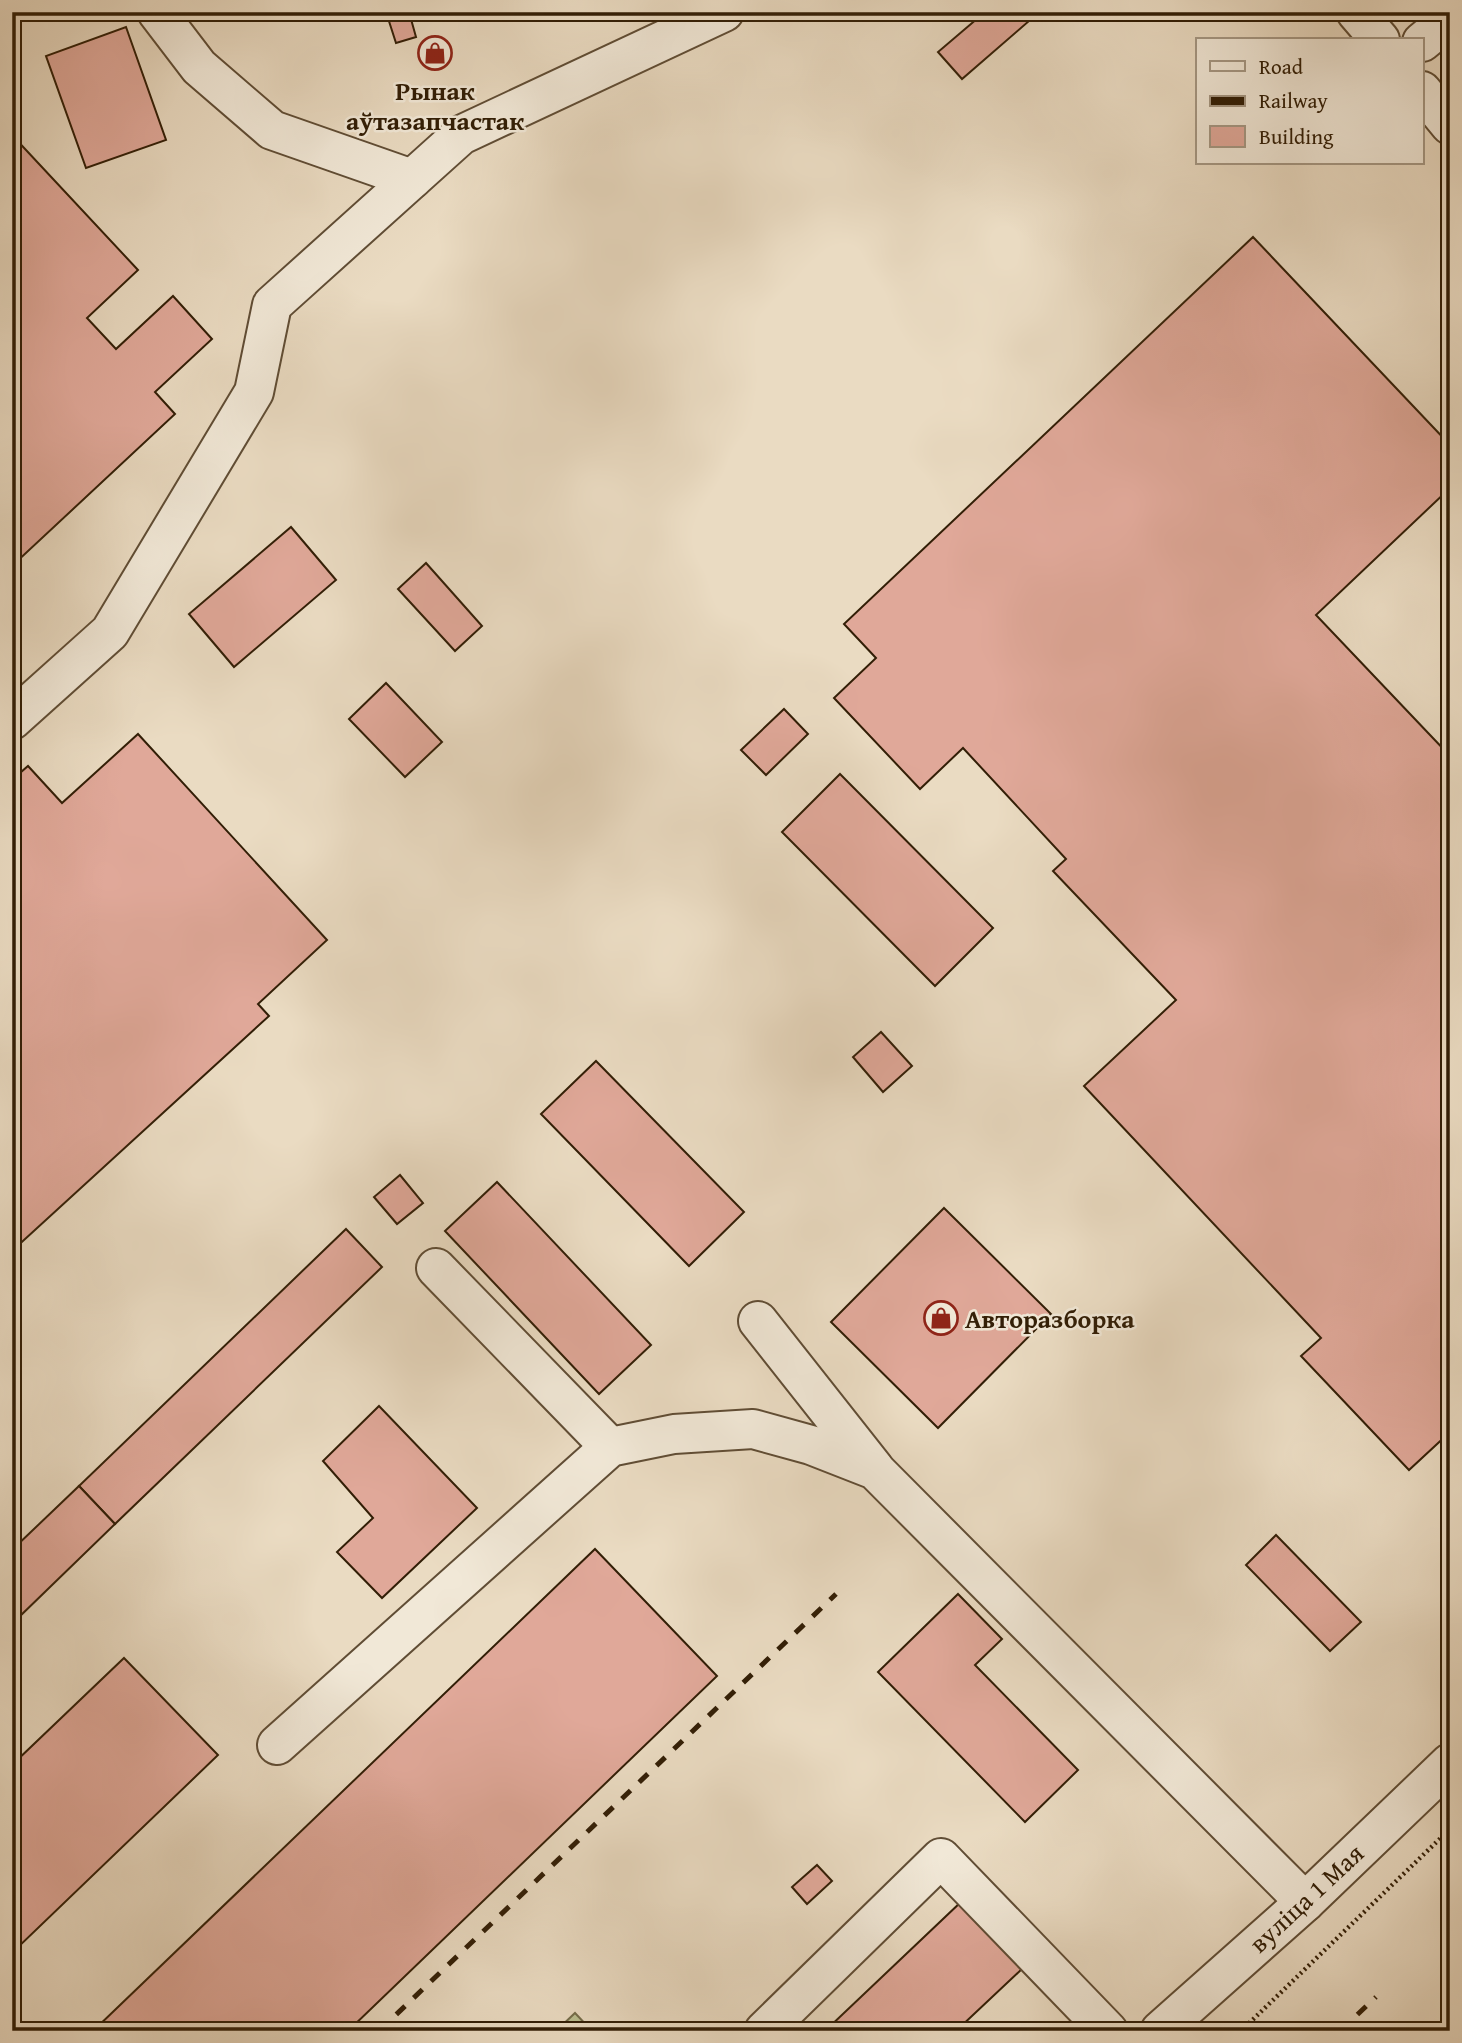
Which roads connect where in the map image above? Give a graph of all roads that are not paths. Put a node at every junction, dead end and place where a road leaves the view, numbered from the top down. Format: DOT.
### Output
graph roads {
  1 [pos="157,12"];
  2 [pos="724,12"];
  3 [pos="1356,12"];
  4 [pos="1450,19"];
  5 [pos="1378,38"];
  6 [pos="1424,40"];
  7 [pos="1424,93"];
  8 [pos="1450,125"];
  9 [pos="412,179"];
  10 [pos="12,720"];
  11 [pos="436,1268"];
  12 [pos="758,1321"];
  13 [pos="610,1447"];
  14 [pos="875,1470"];
  15 [pos="277,1745"];
  16 [pos="1450,1763"];
  17 [pos="1305,1902"];
  18 [pos="764,2031"];
  19 [pos="1108,2031"];
  20 [pos="1160,2031"];
  1 -- 9 [label="street"];
  2 -- 9 [label="street"];
  3 -- 5 [label="street"];
  4 -- 6 [label="street"];
  7 -- 8 [label="street"];
  9 -- 10 [label="street"];
  11 -- 13 [label="street"];
  12 -- 14 [label="street"];
  13 -- 14 [label="street"];
  13 -- 15 [label="street"];
  14 -- 17 [label="street"];
  16 -- 17 [label="street, вуліца 1 Мая"];
  17 -- 20 [label="street, вуліца 1 Мая"];
  18 -- 19 [label="street"];
}
